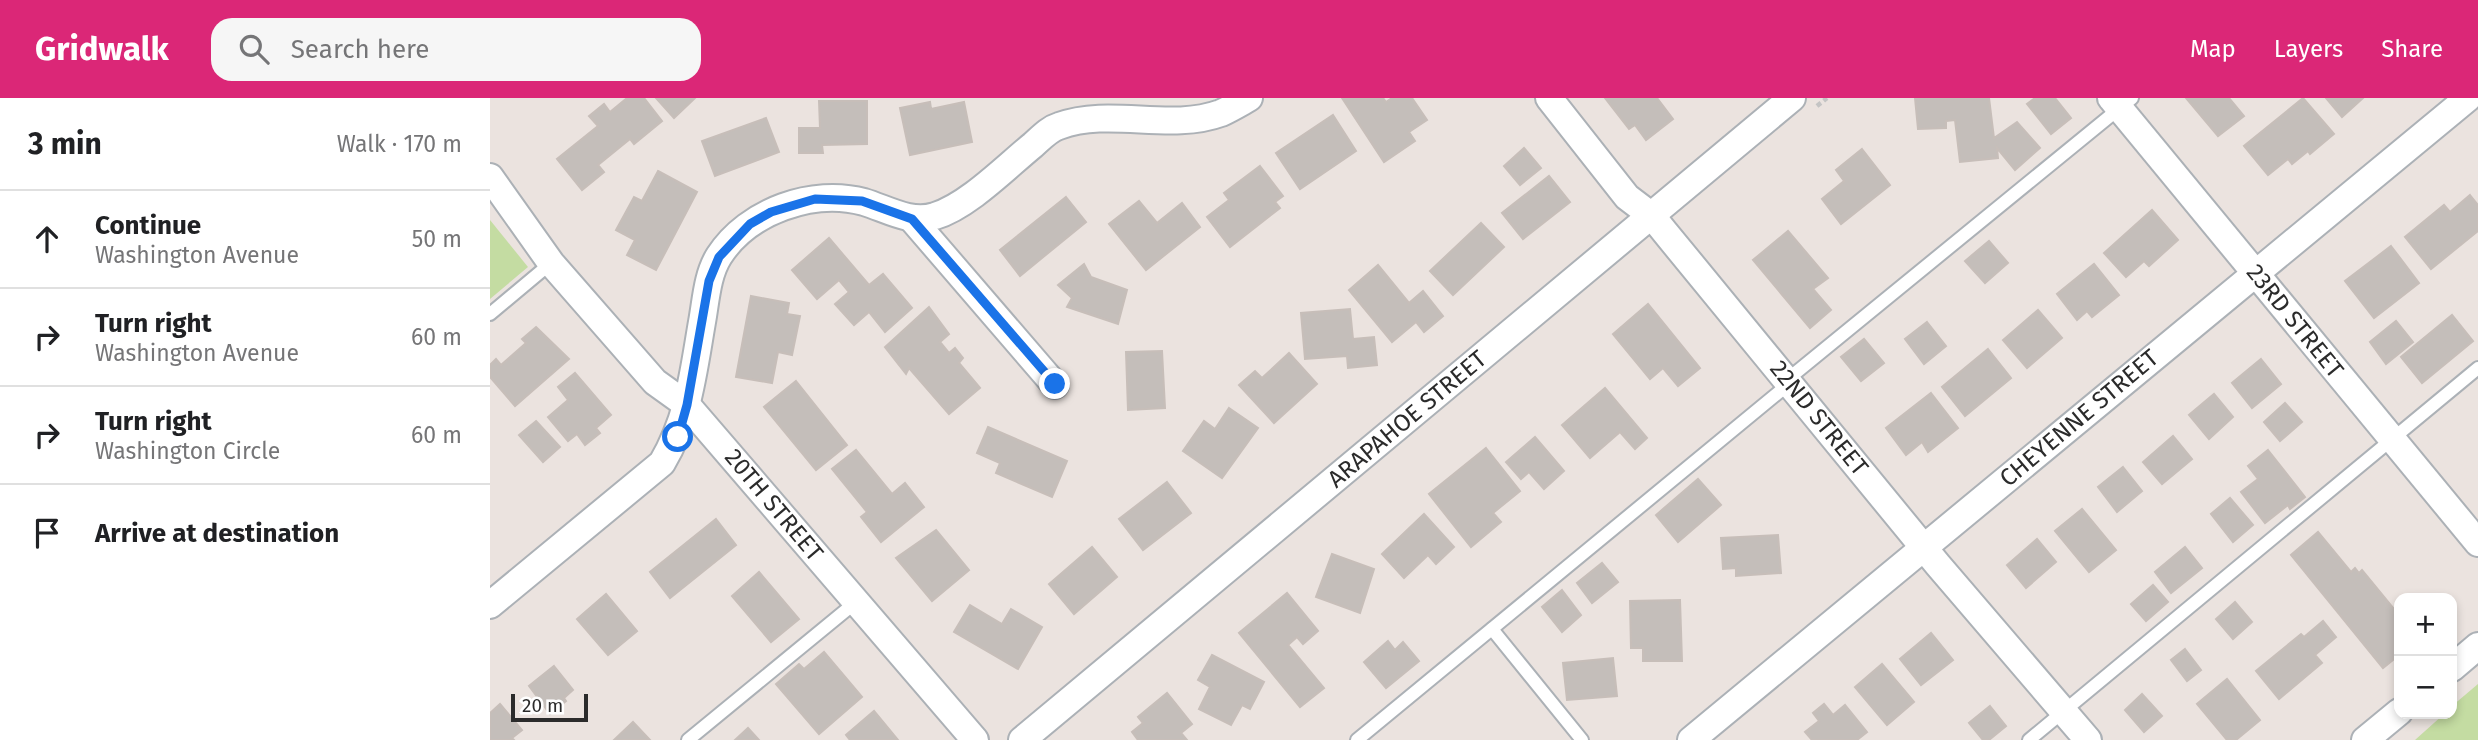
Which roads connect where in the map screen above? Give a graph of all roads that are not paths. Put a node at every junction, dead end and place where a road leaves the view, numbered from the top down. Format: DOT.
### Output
graph roads {
  1 [pos="1249,98"];
  2 [pos="1549,98"];
  3 [pos="1792,98"];
  4 [pos="2468,98"];
  5 [pos="2121,101"];
  6 [pos="490,177"];
  7 [pos="1652,216"];
  8 [pos="912,219"];
  9 [pos="551,264"];
  10 [pos="2255,273"];
  11 [pos="490,314"];
  12 [pos="2478,368"];
  13 [pos="1789,381"];
  14 [pos="1055,384"];
  15 [pos="687,405"];
  16 [pos="2393,439"];
  17 [pos="2478,544"];
  18 [pos="1923,547"];
  19 [pos="856,602"];
  20 [pos="490,605"];
  21 [pos="1492,629"];
  22 [pos="2478,646"];
  23 [pos="2457,664"];
  24 [pos="2064,711"];
  25 [pos="2394,716"];
  26 [pos="688,740"];
  27 [pos="975,740"];
  28 [pos="1022,740"];
  29 [pos="1357,740"];
  30 [pos="1582,740"];
  31 [pos="1691,740"];
  32 [pos="2029,740"];
  33 [pos="2088,740"];
  34 [pos="2365,740"];
  1 -- 8 [label="street"];
  2 -- 7 [label="street, 22ND STREET"];
  3 -- 7 [label="street, ARAPAHOE STREET"];
  4 -- 10 [label="street, CHEYENNE STREET"];
  5 -- 10 [label="street, 23RD STREET"];
  5 -- 13 [label="lane"];
  6 -- 9 [label="street, 20TH STREET"];
  7 -- 13 [label="street, 22ND STREET"];
  7 -- 28 [label="street, ARAPAHOE STREET"];
  8 -- 14 [label="street"];
  8 -- 15 [label="street"];
  9 -- 11 [label="lane"];
  9 -- 15 [label="street, 20TH STREET"];
  10 -- 16 [label="street, 23RD STREET"];
  10 -- 18 [label="street, CHEYENNE STREET"];
  12 -- 16 [label="lane"];
  13 -- 18 [label="street, 22ND STREET"];
  13 -- 21 [label="lane"];
  15 -- 19 [label="street, 20TH STREET"];
  15 -- 20 [label="street"];
  16 -- 17 [label="street, 23RD STREET"];
  16 -- 24 [label="lane"];
  18 -- 24 [label="street, 22ND STREET"];
  18 -- 31 [label="street, CHEYENNE STREET"];
  19 -- 26 [label="lane"];
  19 -- 27 [label="street, 20TH STREET"];
  21 -- 29 [label="lane"];
  21 -- 30 [label="lane"];
  22 -- 23 [label="street"];
  24 -- 32 [label="lane"];
  24 -- 33 [label="street, 22ND STREET"];
  25 -- 34 [label="street"];
}
